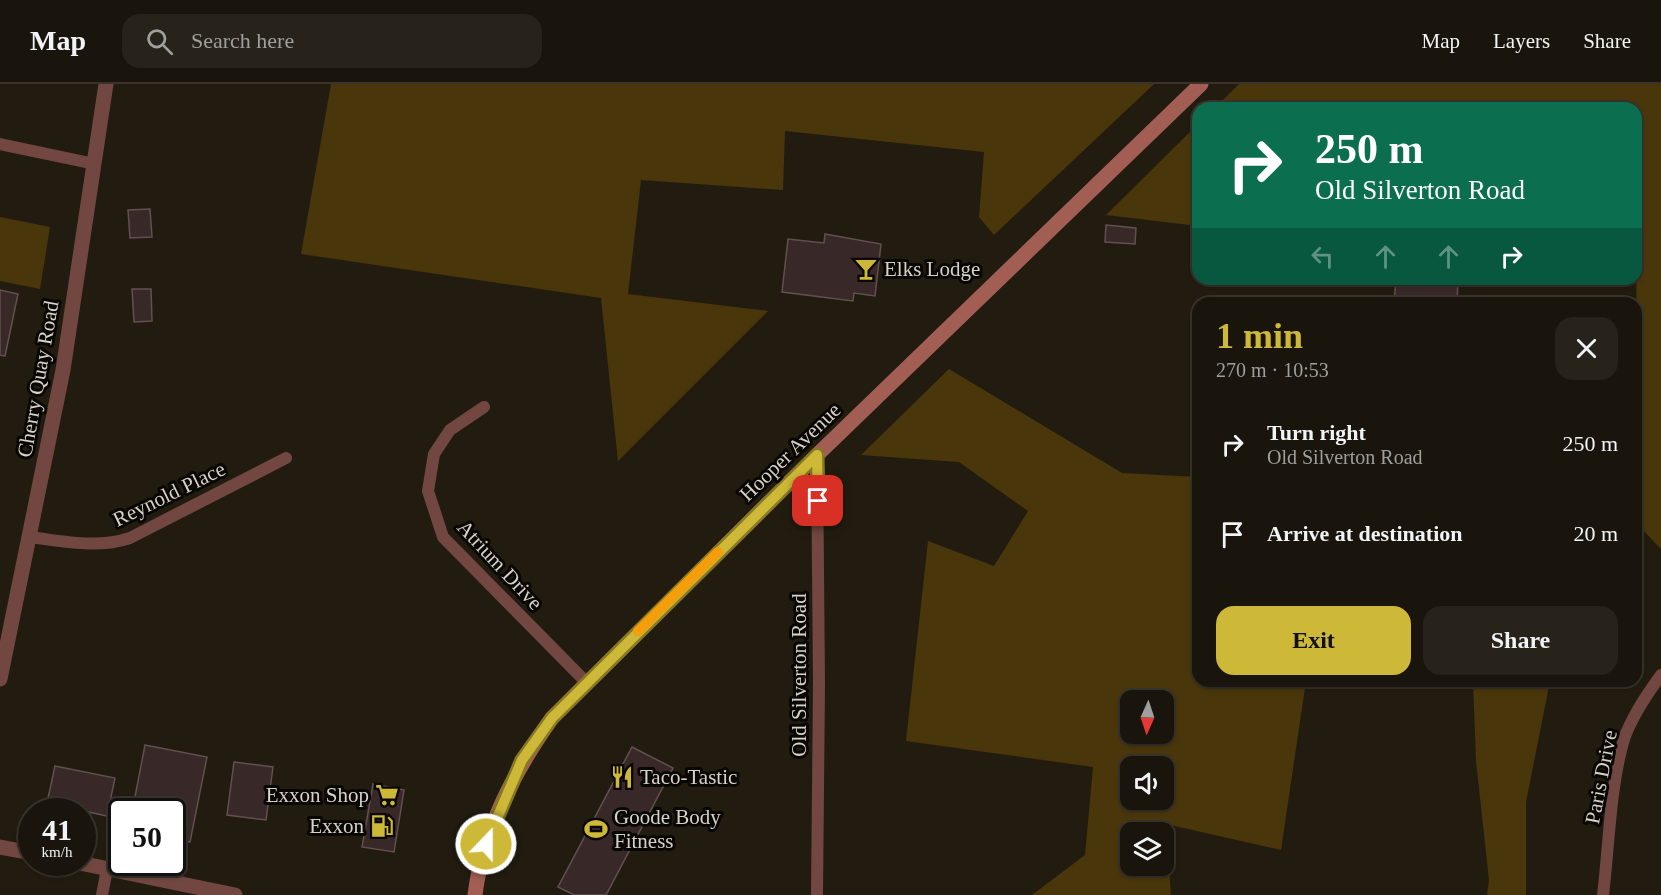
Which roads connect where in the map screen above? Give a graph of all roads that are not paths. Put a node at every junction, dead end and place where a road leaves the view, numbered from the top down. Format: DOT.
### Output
graph roads {
  1 [pos="106,84"];
  2 [pos="1201,84"];
  3 [pos="0,144"];
  4 [pos="95,164"];
  5 [pos="484,406"];
  6 [pos="817,455"];
  7 [pos="286,458"];
  8 [pos="29,537"];
  9 [pos="5,627"];
  10 [pos="1661,675"];
  11 [pos="0,679"];
  12 [pos="586,682"];
  13 [pos="0,846"];
  14 [pos="18,850"];
  15 [pos="96,867"];
  16 [pos="107,869"];
  17 [pos="102,895"];
  18 [pos="236,895"];
  19 [pos="475,895"];
  20 [pos="817,895"];
  21 [pos="1603,895"];
  1 -- 4 [label="street, Cherry Quay Road"];
  2 -- 6 [label="main road, Hooper Avenue"];
  3 -- 4 [label="street"];
  4 -- 8 [label="street, Cherry Quay Road"];
  5 -- 12 [label="street, Atrium Drive"];
  6 -- 12 [label="main road, Hooper Avenue"];
  6 -- 20 [label="street, Old Silverton Road"];
  7 -- 8 [label="street, Reynold Place"];
  8 -- 9 [label="street, Cherry Quay Road"];
  9 -- 11 [label="street, Cherry Quay Road"];
  10 -- 21 [label="street, Paris Drive"];
  12 -- 19 [label="main road, Hooper Avenue"];
  13 -- 14 [label="street"];
  15 -- 16 [label="street"];
  16 -- 17 [label="street"];
  16 -- 18 [label="street"];
}
